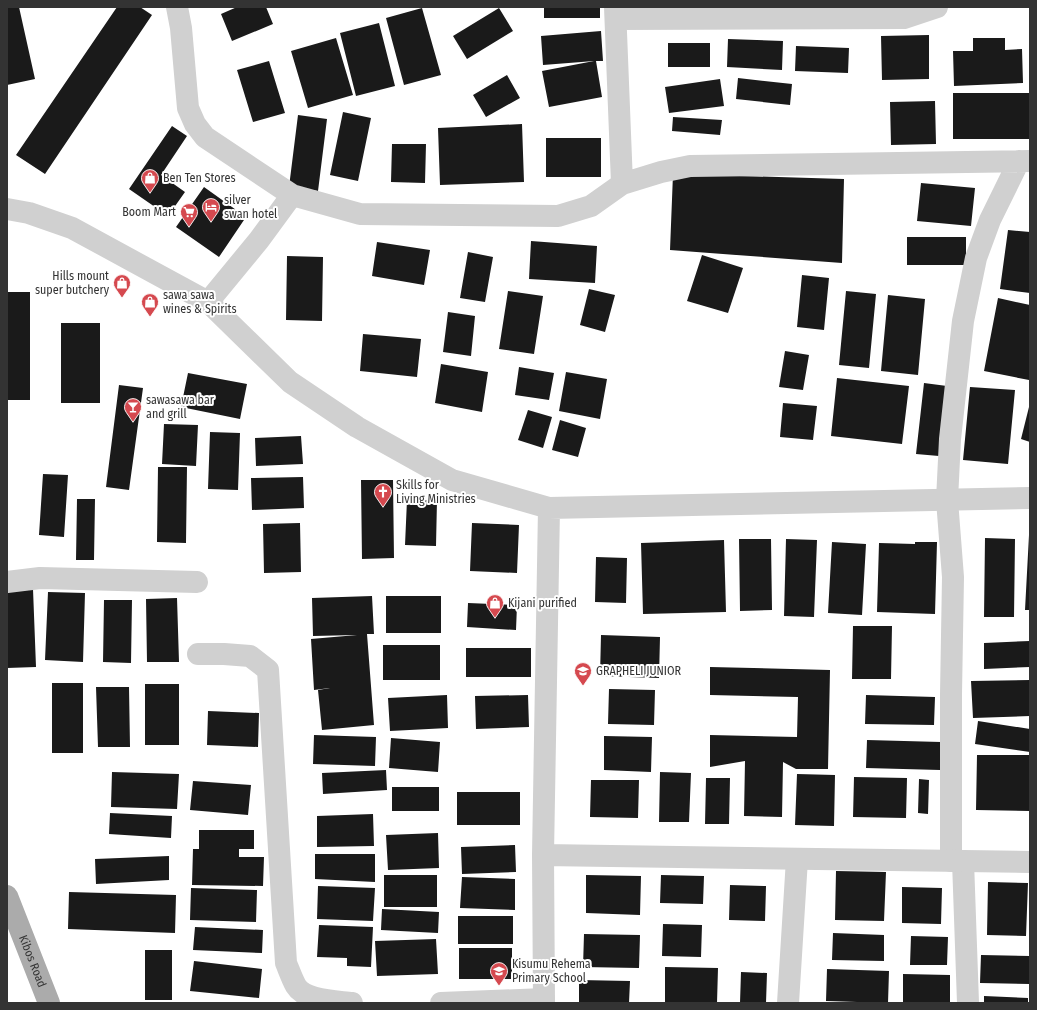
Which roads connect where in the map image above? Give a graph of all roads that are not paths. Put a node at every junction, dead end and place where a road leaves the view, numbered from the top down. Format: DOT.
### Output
graph roads {
  1 [pos="177,7"];
  2 [pos="937,7"];
  3 [pos="616,13"];
  4 [pos="1024,161"];
  5 [pos="622,184"];
  6 [pos="292,195"];
  7 [pos="7,209"];
  8 [pos="208,302"];
  9 [pos="1030,498"];
  10 [pos="948,500"];
  11 [pos="549,508"];
  12 [pos="7,582"];
  13 [pos="197,582"];
  14 [pos="198,654"];
  15 [pos="543,855"];
  16 [pos="797,859"];
  17 [pos="957,861"];
  18 [pos="1030,862"];
  19 [pos="7,896"];
  20 [pos="544,1001"];
  21 [pos="49,1003"];
  22 [pos="352,1003"];
  23 [pos="441,1003"];
  24 [pos="788,1003"];
  25 [pos="968,1003"];
  1 -- 6 [label="street"];
  2 -- 3 [label="street"];
  3 -- 5 [label="street"];
  4 -- 5 [label="street"];
  4 -- 10 [label="street"];
  5 -- 6 [label="street"];
  6 -- 8 [label="street"];
  7 -- 8 [label="street"];
  8 -- 11 [label="street"];
  9 -- 10 [label="street"];
  10 -- 11 [label="street"];
  10 -- 17 [label="street"];
  11 -- 15 [label="street"];
  12 -- 13 [label="street"];
  14 -- 22 [label="street"];
  15 -- 16 [label="street"];
  15 -- 20 [label="street"];
  16 -- 17 [label="street"];
  16 -- 24 [label="street"];
  17 -- 18 [label="street"];
  17 -- 25 [label="street"];
  19 -- 21 [label="main road, Kibos Road"];
  20 -- 23 [label="street"];
}
